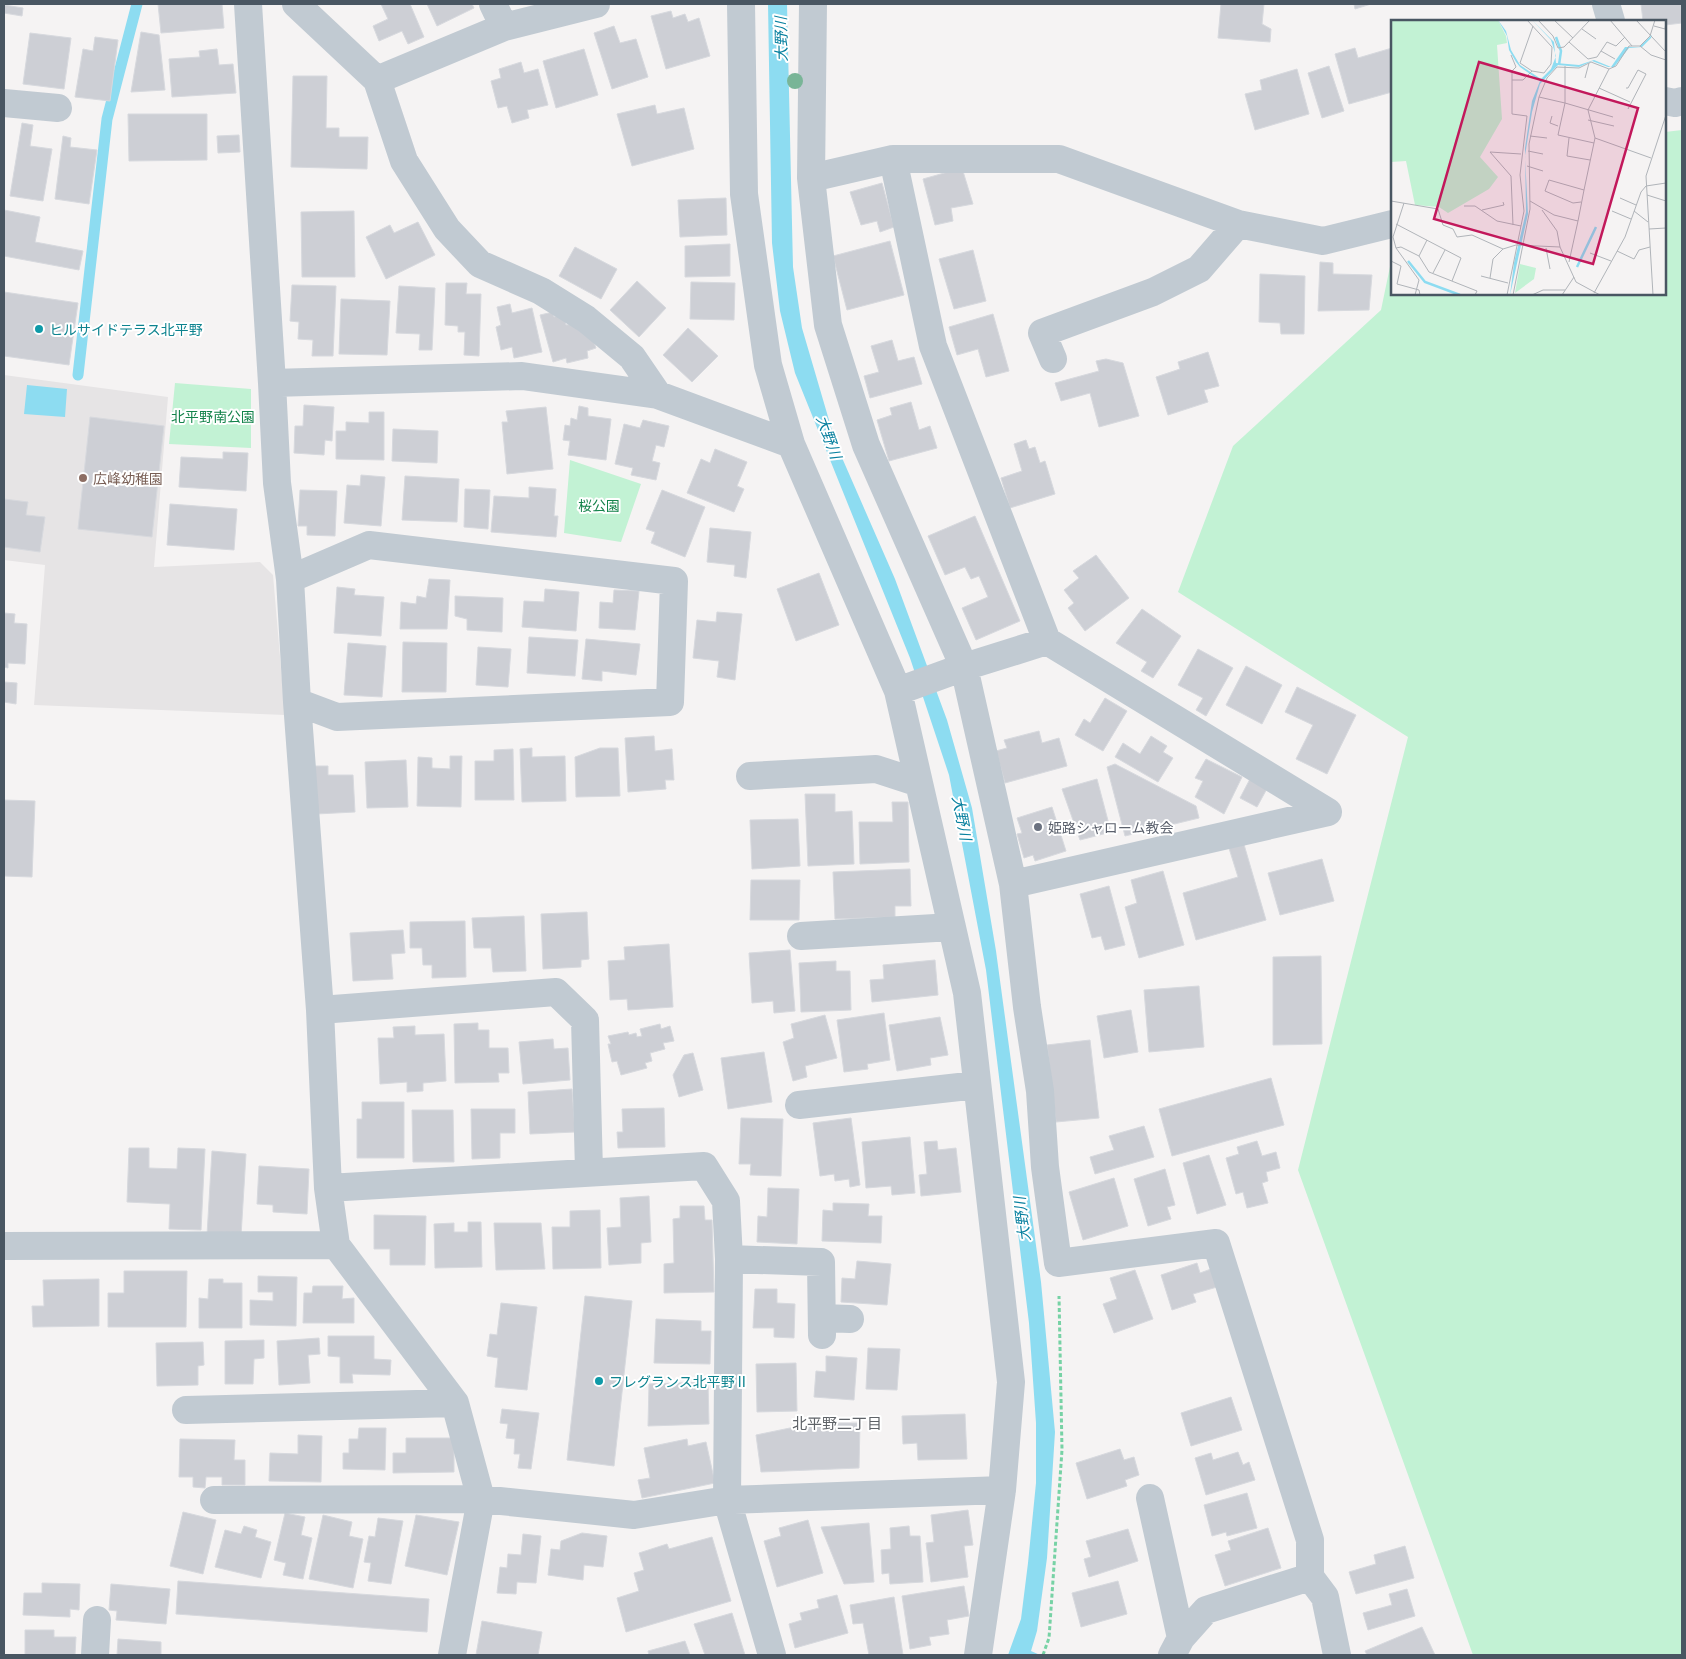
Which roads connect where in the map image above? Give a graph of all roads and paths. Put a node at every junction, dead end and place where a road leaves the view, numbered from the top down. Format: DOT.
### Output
graph roads {
  1 [pos="248,4"];
  2 [pos="296,4"];
  3 [pos="596,4"];
  4 [pos="741,4"];
  5 [pos="813,4"];
  6 [pos="1606,4"];
  7 [pos="498,16"];
  8 [pos="1611,20"];
  9 [pos="377,80"];
  10 [pos="1666,101"];
  11 [pos="1682,102"];
  12 [pos="4,103"];
  13 [pos="58,108"];
  14 [pos="892,159"];
  15 [pos="811,178"];
  16 [pos="1238,224"];
  17 [pos="1391,224"];
  18 [pos="1053,359"];
  19 [pos="272,383"];
  20 [pos="658,395"];
  21 [pos="791,444"];
  22 [pos="290,579"];
  23 [pos="1047,641"];
  24 [pos="964,667"];
  25 [pos="898,691"];
  26 [pos="297,702"];
  27 [pos="750,776"];
  28 [pos="919,782"];
  29 [pos="1013,884"];
  30 [pos="952,927"];
  31 [pos="801,936"];
  32 [pos="320,1010"];
  33 [pos="977,1085"];
  34 [pos="799,1106"];
  35 [pos="588,1171"];
  36 [pos="328,1188"];
  37 [pos="336,1245"];
  38 [pos="4,1246"];
  39 [pos="729,1259"];
  40 [pos="1058,1263"];
  41 [pos="850,1319"];
  42 [pos="455,1403"];
  43 [pos="186,1410"];
  44 [pos="1002,1490"];
  45 [pos="1150,1498"];
  46 [pos="481,1499"];
  47 [pos="214,1500"];
  48 [pos="727,1500"];
  49 [pos="1310,1577"];
  50 [pos="97,1620"];
  51 [pos="1176,1647"];
  52 [pos="95,1655"];
  53 [pos="452,1655"];
  54 [pos="772,1655"];
  55 [pos="978,1655"];
  56 [pos="1043,1655"];
  57 [pos="1337,1655"];
  1 -- 19 [label="street"];
  2 -- 9 [label="street"];
  3 -- 7 [label="street"];
  4 -- 21 [label="street"];
  5 -- 15 [label="street"];
  6 -- 8 [label="street"];
  7 -- 9 [label="street"];
  9 -- 20 [label="street"];
  10 -- 11 [label="street"];
  12 -- 13 [label="street"];
  14 -- 15 [label="street"];
  14 -- 16 [label="street"];
  14 -- 23 [label="street"];
  15 -- 24 [label="street"];
  16 -- 17 [label="street"];
  16 -- 18 [label="street"];
  19 -- 20 [label="street"];
  19 -- 22 [label="street"];
  20 -- 21 [label="street"];
  21 -- 25 [label="street"];
  22 -- 26 [label="street"];
  22 -- 26 [label="street"];
  23 -- 24 [label="street"];
  23 -- 29 [label="street"];
  24 -- 25 [label="street"];
  24 -- 29 [label="street"];
  25 -- 28 [label="street"];
  26 -- 32 [label="street"];
  27 -- 28 [label="street"];
  28 -- 30 [label="street"];
  29 -- 40 [label="street"];
  30 -- 31 [label="street"];
  30 -- 33 [label="street"];
  32 -- 35 [label="street"];
  32 -- 36 [label="street"];
  33 -- 34 [label="street"];
  33 -- 44 [label="street"];
  35 -- 36 [label="street"];
  35 -- 39 [label="street"];
  36 -- 37 [label="street"];
  37 -- 38 [label="street"];
  37 -- 42 [label="street"];
  39 -- 41 [label="street"];
  39 -- 48 [label="street"];
  40 -- 49 [label="street"];
  40 -- 56 [label="path"];
  42 -- 43 [label="street"];
  42 -- 46 [label="street"];
  44 -- 48 [label="street"];
  44 -- 55 [label="street"];
  45 -- 51 [label="street"];
  46 -- 47 [label="street"];
  46 -- 48 [label="street"];
  46 -- 53 [label="street"];
  48 -- 54 [label="street"];
  49 -- 51 [label="street"];
  49 -- 57 [label="street"];
  50 -- 52 [label="street"];
}
